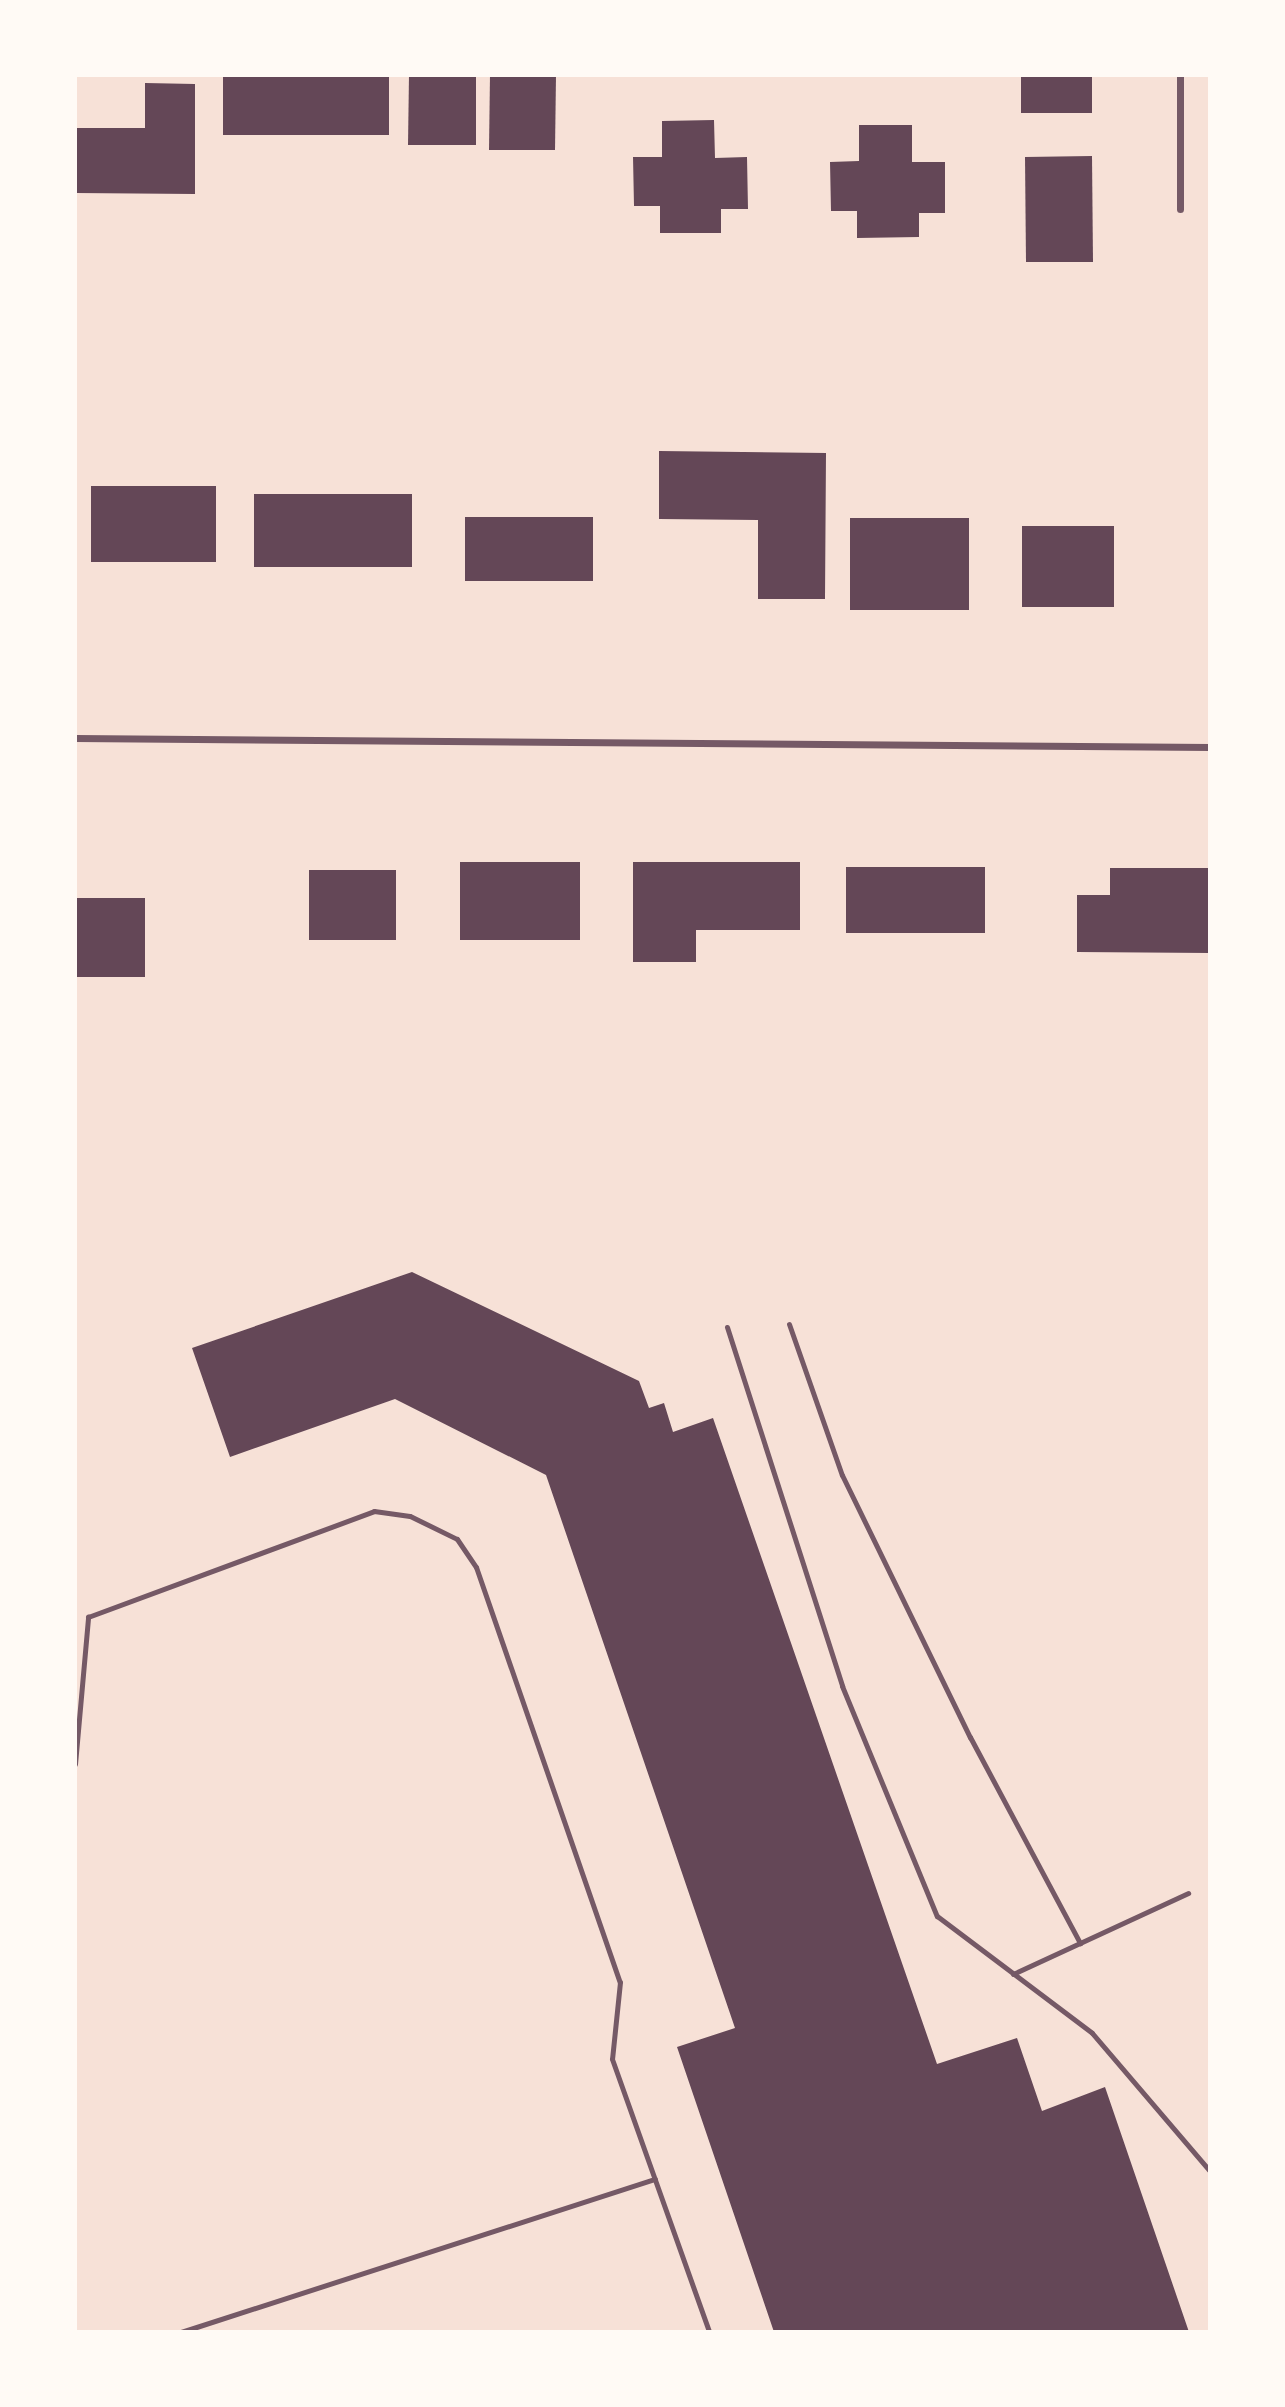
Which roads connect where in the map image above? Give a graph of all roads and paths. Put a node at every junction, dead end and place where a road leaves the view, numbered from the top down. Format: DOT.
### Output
graph roads {
  1 [pos="1180,75"];
  2 [pos="1180,209"];
  3 [pos="75,738"];
  4 [pos="1210,747"];
  5 [pos="789,1324"];
  6 [pos="727,1328"];
  7 [pos="75,1764"];
  8 [pos="1188,1893"];
  9 [pos="1080,1943"];
  10 [pos="1013,1974"];
  11 [pos="1210,2171"];
  12 [pos="655,2179"];
  13 [pos="181,2332"];
  14 [pos="709,2332"];
  1 -- 2 [label="street"];
  3 -- 4 [label="street"];
  5 -- 9 [label="lane"];
  6 -- 10 [label="lane"];
  7 -- 12 [label="lane"];
  8 -- 9 [label="lane"];
  9 -- 10 [label="lane"];
  10 -- 11 [label="lane"];
  12 -- 13 [label="lane"];
  12 -- 14 [label="lane"];
}
